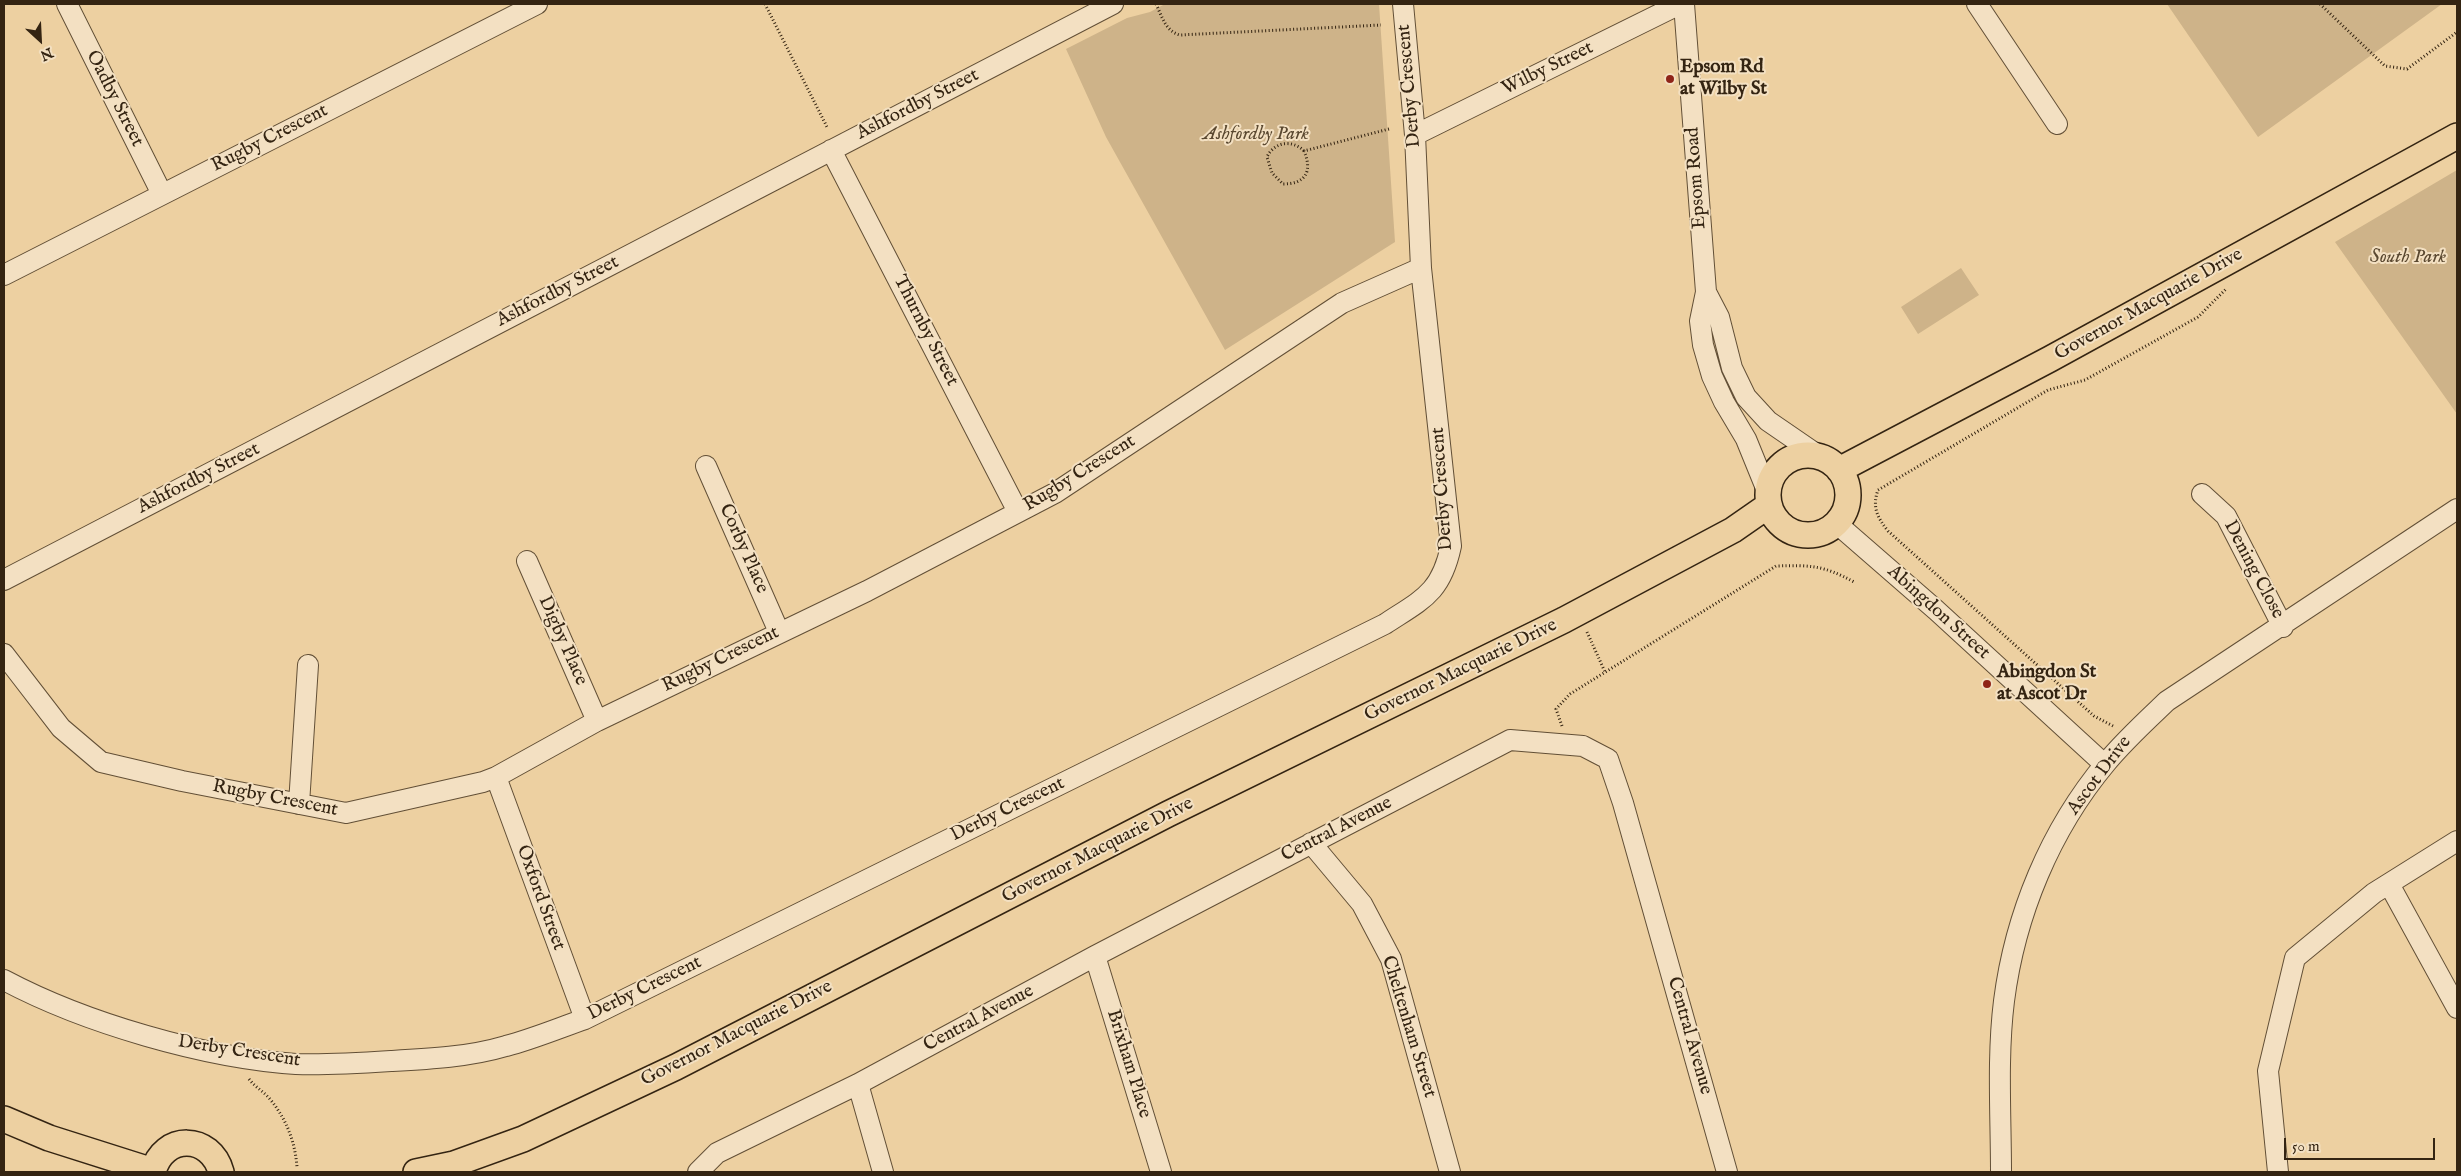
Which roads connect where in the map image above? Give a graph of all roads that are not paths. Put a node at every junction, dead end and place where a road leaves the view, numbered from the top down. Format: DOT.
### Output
graph roads {
  1 [pos="67,4"];
  2 [pos="536,4"];
  3 [pos="1113,4"];
  4 [pos="1403,4"];
  5 [pos="1680,4"];
  6 [pos="1684,4"];
  7 [pos="1977,4"];
  8 [pos="2057,124"];
  9 [pos="1415,135"];
  10 [pos="2457,136"];
  11 [pos="832,150"];
  12 [pos="162,194"];
  13 [pos="1421,268"];
  14 [pos="4,274"];
  15 [pos="1706,292"];
  16 [pos="1829,463"];
  17 [pos="706,466"];
  18 [pos="2202,494"];
  19 [pos="1768,499"];
  20 [pos="2457,509"];
  21 [pos="1018,512"];
  22 [pos="1836,523"];
  23 [pos="527,561"];
  24 [pos="4,580"];
  25 [pos="2282,627"];
  26 [pos="779,632"];
  27 [pos="4,654"];
  28 [pos="308,665"];
  29 [pos="597,721"];
  30 [pos="2104,764"];
  31 [pos="496,777"];
  32 [pos="299,804"];
  33 [pos="2457,841"];
  34 [pos="1311,843"];
  35 [pos="2389,884"];
  36 [pos="1095,956"];
  37 [pos="4,980"];
  38 [pos="2457,1008"];
  39 [pos="585,1019"];
  40 [pos="858,1084"];
  41 [pos="4,1119"];
  42 [pos="153,1172"];
  43 [pos="221,1172"];
  44 [pos="416,1172"];
  45 [pos="698,1172"];
  46 [pos="884,1172"];
  47 [pos="1161,1172"];
  48 [pos="1450,1172"];
  49 [pos="1728,1172"];
  50 [pos="2001,1172"];
  51 [pos="2278,1172"];
  1 -- 12 [label="street, Oadby Street"];
  2 -- 12 [label="street, Rugby Crescent"];
  3 -- 11 [label="street, Ashfordby Street"];
  4 -- 9 [label="street, Derby Crescent"];
  5 -- 9 [label="street, Wilby Street"];
  6 -- 15 [label="street, Epsom Road"];
  7 -- 8 [label="street"];
  9 -- 13 [label="street, Derby Crescent"];
  10 -- 16 [label="main road, Governor Macquarie Drive"];
  11 -- 21 [label="street, Thurnby Street"];
  11 -- 24 [label="street, Ashfordby Street"];
  12 -- 14 [label="street, Rugby Crescent"];
  13 -- 21 [label="street, Rugby Crescent"];
  13 -- 39 [label="street, Derby Crescent"];
  15 -- 16 [label="street, Epsom Road"];
  15 -- 19 [label="street, Epsom Road"];
  16 -- 19 [label="main road"];
  16 -- 22 [label="main road"];
  17 -- 26 [label="street, Corby Place"];
  18 -- 25 [label="street, Dening Close"];
  19 -- 22 [label="main road"];
  19 -- 44 [label="main road, Governor Macquarie Drive"];
  20 -- 25 [label="street, Ascot Drive"];
  21 -- 26 [label="street, Rugby Crescent"];
  22 -- 30 [label="street, Abingdon Street"];
  23 -- 29 [label="street, Digby Place"];
  25 -- 30 [label="street, Ascot Drive"];
  26 -- 29 [label="street, Rugby Crescent"];
  27 -- 32 [label="street, Rugby Crescent"];
  28 -- 32 [label="street"];
  29 -- 31 [label="street, Rugby Crescent"];
  30 -- 50 [label="street, Ascot Drive"];
  31 -- 32 [label="street, Rugby Crescent"];
  31 -- 39 [label="street, Oxford Street"];
  33 -- 35 [label="street"];
  34 -- 36 [label="street, Central Avenue"];
  34 -- 48 [label="street, Cheltenham Street"];
  34 -- 49 [label="street, Central Avenue"];
  35 -- 38 [label="street"];
  35 -- 51 [label="street"];
  36 -- 40 [label="street, Central Avenue"];
  36 -- 47 [label="street, Brixham Place"];
  37 -- 39 [label="street, Derby Crescent"];
  40 -- 45 [label="street, Central Avenue"];
  40 -- 46 [label="street"];
  41 -- 42 [label="main road"];
  42 -- 43 [label="main road"];
}
